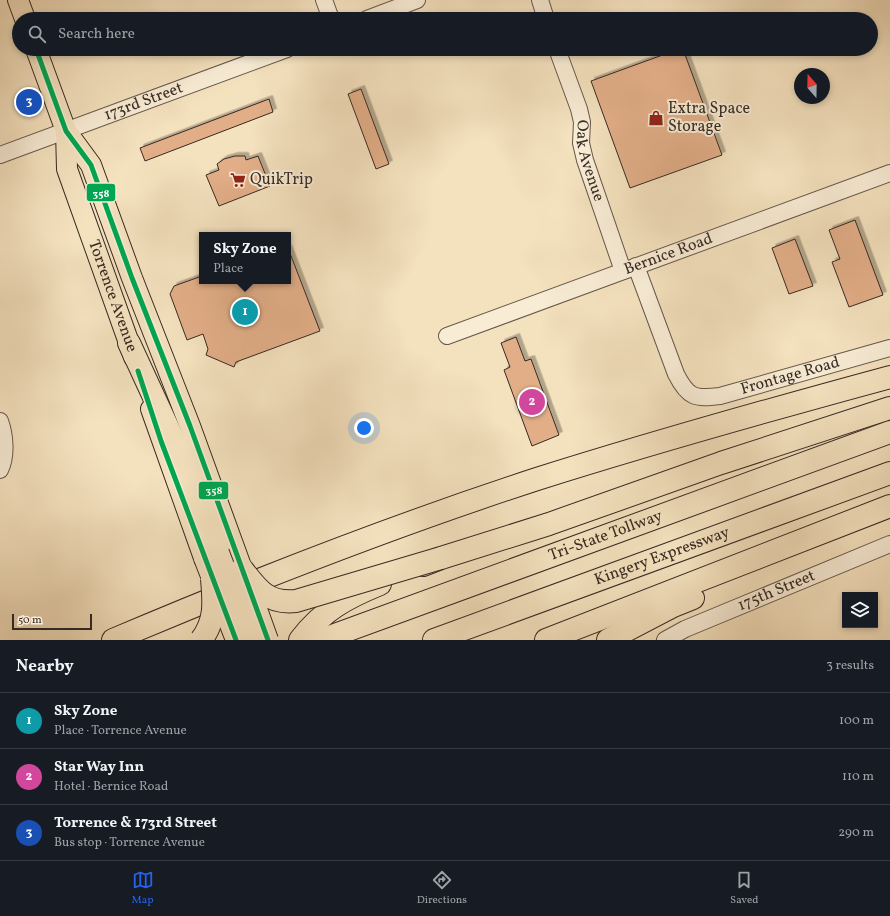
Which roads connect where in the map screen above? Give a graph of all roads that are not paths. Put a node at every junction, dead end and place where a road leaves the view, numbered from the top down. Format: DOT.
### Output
graph roads {
  1 [pos="18,0"];
  2 [pos="324,0"];
  3 [pos="417,0"];
  4 [pos="540,0"];
  5 [pos="22,12"];
  6 [pos="328,12"];
  7 [pos="385,12"];
  8 [pos="544,12"];
  9 [pos="39,56"];
  10 [pos="268,56"];
  11 [pos="560,56"];
  12 [pos="66,131"];
  13 [pos="0,155"];
  14 [pos="890,173"];
  15 [pos="630,268"];
  16 [pos="447,336"];
  17 [pos="129,343"];
  18 [pos="890,348"];
  19 [pos="890,377"];
  20 [pos="690,394"];
  21 [pos="890,408"];
  22 [pos="0,421"];
  23 [pos="890,432"];
  24 [pos="0,470"];
  25 [pos="890,474"];
  26 [pos="890,506"];
  27 [pos="890,516"];
  28 [pos="890,544"];
  29 [pos="219,553"];
  30 [pos="441,558"];
  31 [pos="242,569"];
  32 [pos="212,579"];
  33 [pos="255,601"];
  34 [pos="113,640"];
  35 [pos="201,640"];
  36 [pos="236,640"];
  37 [pos="251,640"];
  38 [pos="261,640"];
  39 [pos="268,640"];
  40 [pos="300,640"];
  41 [pos="321,640"];
  42 [pos="434,640"];
  43 [pos="546,640"];
  44 [pos="608,640"];
  45 [pos="665,640"];
  1 -- 5 [label="main road"];
  2 -- 6 [label="street"];
  3 -- 7 [label="street"];
  4 -- 8 [label="street"];
  9 -- 12 [label="main road, Torrence Avenue"];
  10 -- 12 [label="street, 173rd Street"];
  11 -- 15 [label="street, Oak Avenue"];
  12 -- 13 [label="street, 173rd Street"];
  12 -- 17 [label="main road, Torrence Avenue"];
  12 -- 29 [label="main road, Torrence Avenue"];
  14 -- 15 [label="street, Bernice Road"];
  15 -- 16 [label="street, Bernice Road"];
  15 -- 20 [label="street, Oak Avenue"];
  17 -- 29 [label="highway"];
  18 -- 20 [label="street, Frontage Road"];
  19 -- 34 [label="highway"];
  21 -- 30 [label="highway"];
  22 -- 24 [label="street"];
  23 -- 41 [label="highway, Tri-State Tollway"];
  25 -- 42 [label="highway, Kingery Expressway"];
  26 -- 43 [label="highway"];
  27 -- 44 [label="highway"];
  28 -- 45 [label="street, 175th Street"];
  29 -- 31 [label="main road, Torrence Avenue"];
  29 -- 32 [label="main road, Torrence Avenue, bridge"];
  29 -- 37 [label="highway, bridge"];
  30 -- 31 [label="highway, bridge"];
  30 -- 40 [label="highway, bridge"];
  31 -- 33 [label="main road, Torrence Avenue, bridge"];
  32 -- 35 [label="highway, bridge"];
  32 -- 36 [label="main road, Torrence Avenue, bridge"];
  33 -- 38 [label="highway, bridge"];
  33 -- 39 [label="main road, Torrence Avenue, bridge"];
}
